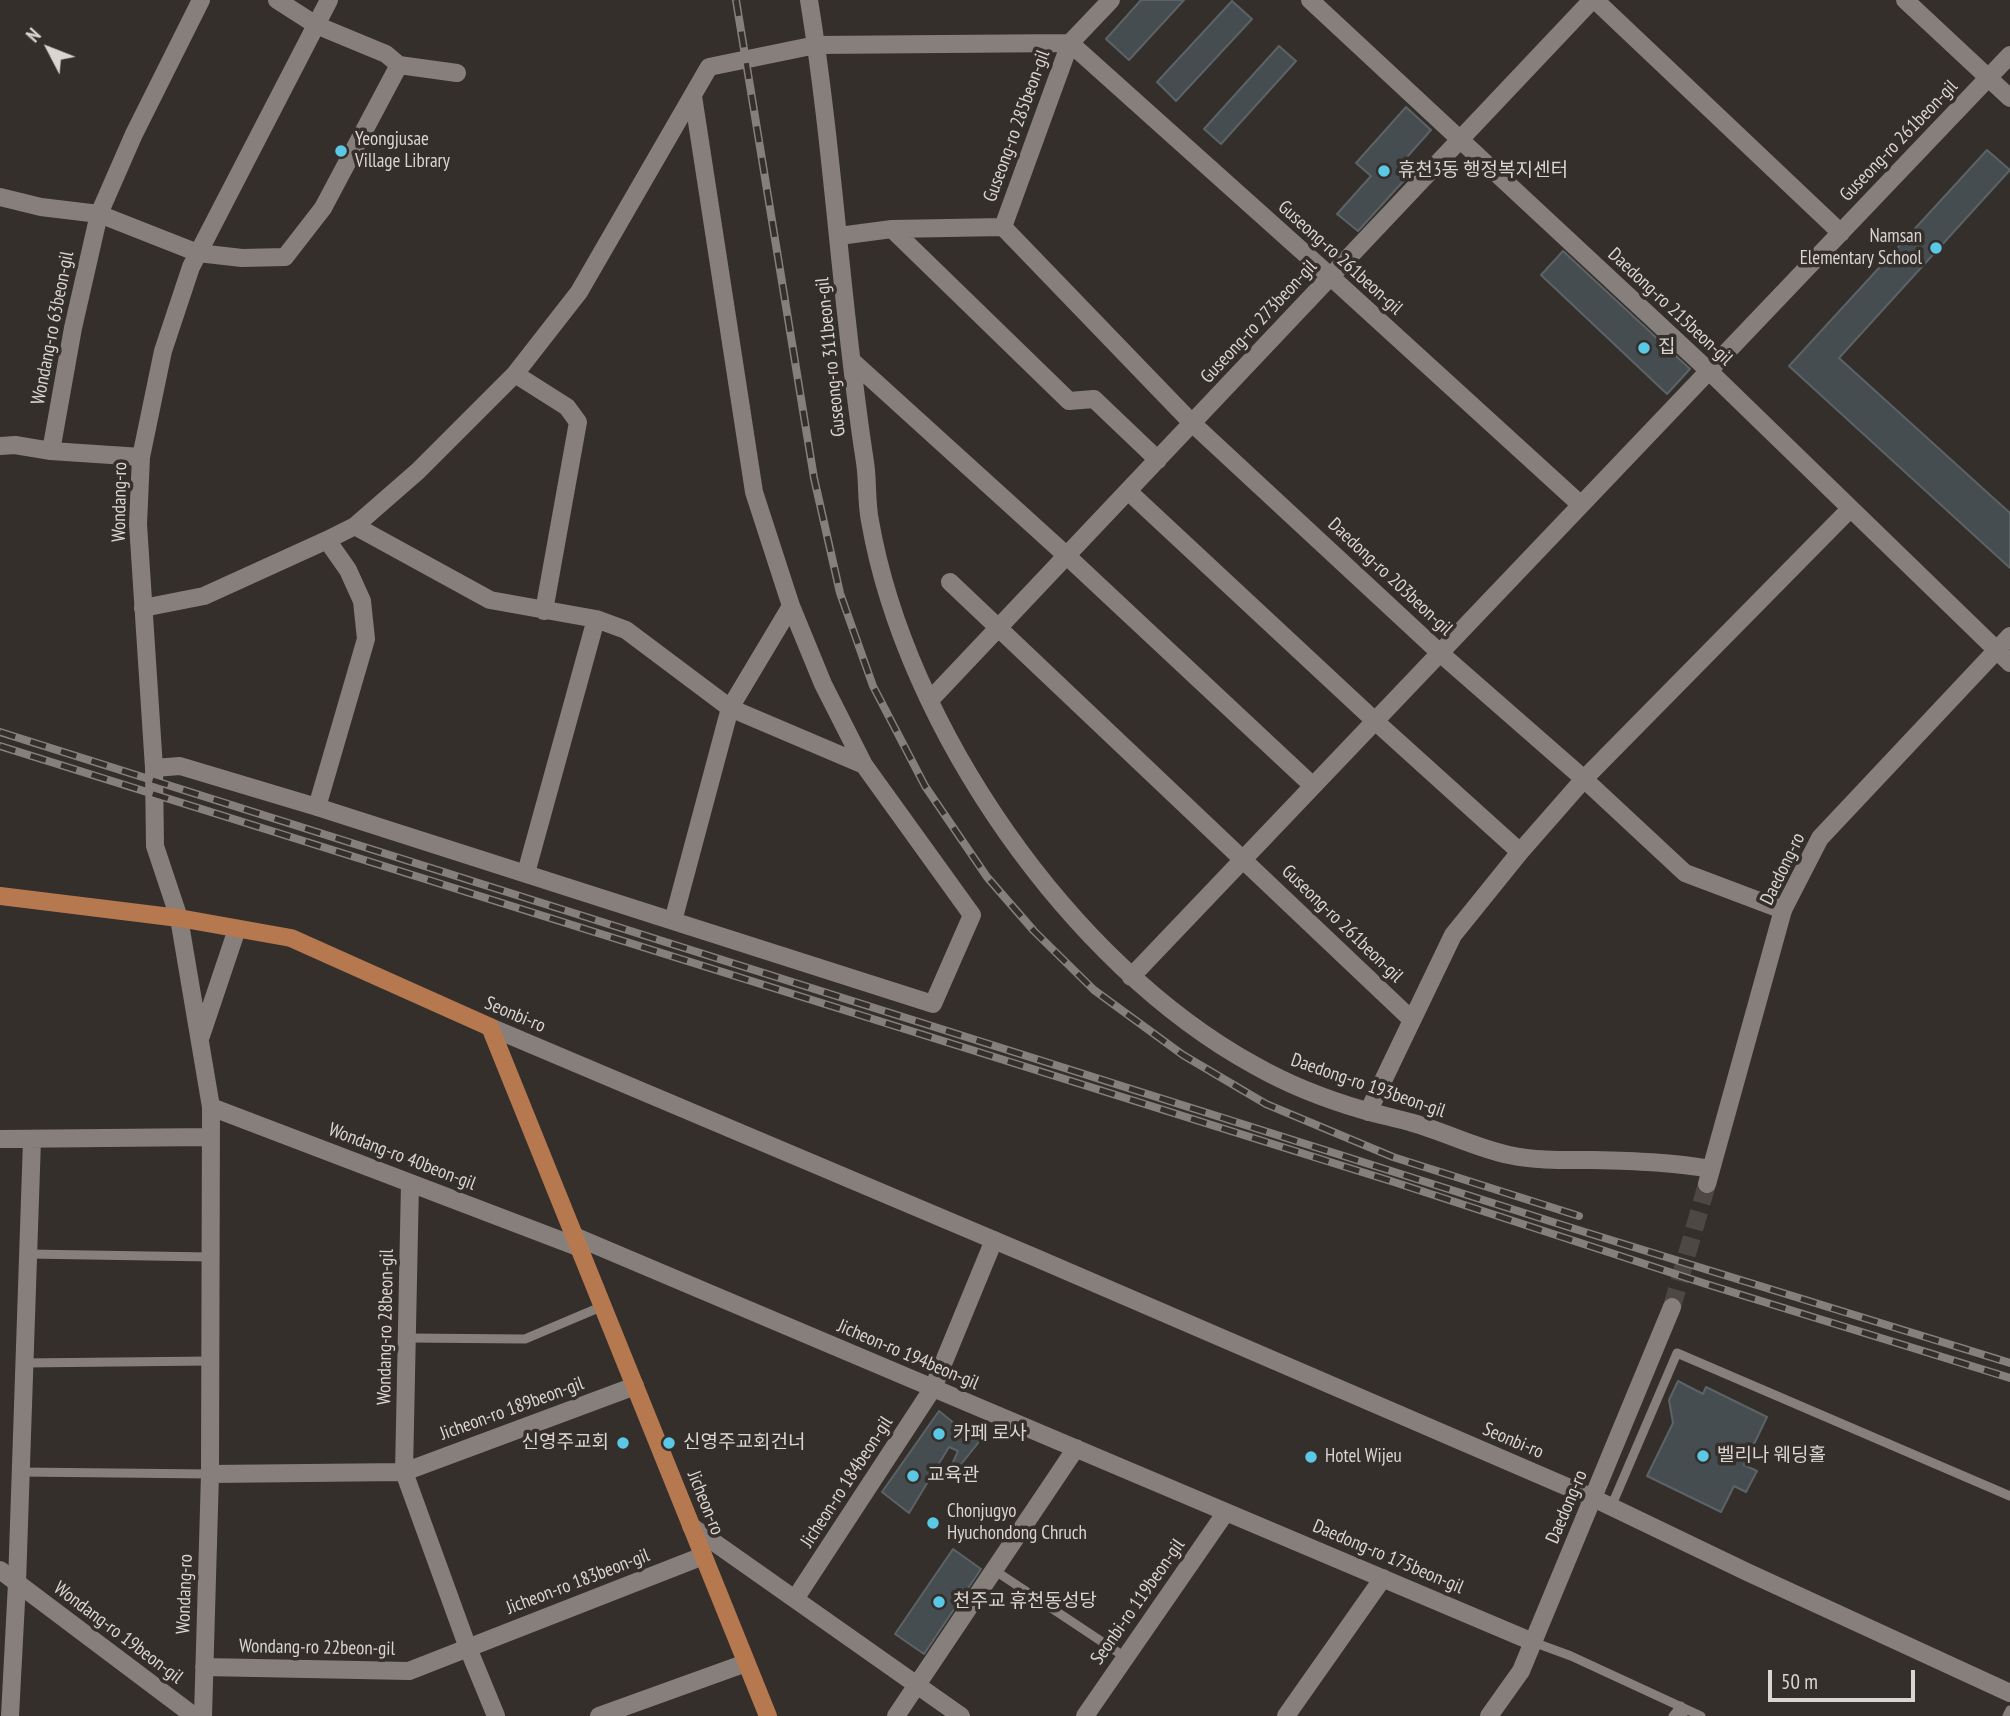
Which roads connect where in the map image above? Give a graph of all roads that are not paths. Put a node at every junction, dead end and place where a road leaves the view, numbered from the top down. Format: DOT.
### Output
graph roads {
  1 [pos="201,0"];
  2 [pos="277,0"];
  3 [pos="329,0"];
  4 [pos="809,0"];
  5 [pos="1111,0"];
  6 [pos="1310,0"];
  7 [pos="1594,0"];
  8 [pos="1905,0"];
  9 [pos="316,25"];
  10 [pos="1070,43"];
  11 [pos="816,45"];
  12 [pos="2010,55"];
  13 [pos="399,65"];
  14 [pos="457,73"];
  15 [pos="1988,78"];
  16 [pos="694,96"];
  17 [pos="2010,98"];
  18 [pos="1459,141"];
  19 [pos="0,197"];
  20 [pos="99,214"];
  21 [pos="1003,227"];
  22 [pos="892,229"];
  23 [pos="1841,233"];
  24 [pos="839,236"];
  25 [pos="198,253"];
  26 [pos="1331,276"];
  27 [pos="852,361"];
  28 [pos="1709,371"];
  29 [pos="515,374"];
  30 [pos="1192,423"];
  31 [pos="0,446"];
  32 [pos="51,451"];
  33 [pos="141,457"];
  34 [pos="1158,460"];
  35 [pos="1128,491"];
  36 [pos="1581,505"];
  37 [pos="1850,509"];
  38 [pos="355,526"];
  39 [pos="327,540"];
  40 [pos="1067,556"];
  41 [pos="950,582"];
  42 [pos="791,606"];
  43 [pos="143,608"];
  44 [pos="544,611"];
  45 [pos="596,619"];
  46 [pos="999,628"];
  47 [pos="2010,636"];
  48 [pos="1996,650"];
  49 [pos="1440,653"];
  50 [pos="2010,663"];
  51 [pos="930,700"];
  52 [pos="730,708"];
  53 [pos="1375,721"];
  54 [pos="864,765"];
  55 [pos="154,768"];
  56 [pos="1584,779"];
  57 [pos="1313,786"];
  58 [pos="317,807"];
  59 [pos="1520,852"];
  60 [pos="1243,859"];
  61 [pos="526,873"];
  62 [pos="0,896"];
  63 [pos="1783,909"];
  64 [pos="178,918"];
  65 [pos="673,921"];
  66 [pos="237,929"];
  67 [pos="1131,977"];
  68 [pos="1412,1020"];
  69 [pos="490,1027"];
  70 [pos="200,1040"];
  71 [pos="211,1107"];
  72 [pos="1368,1112"];
  73 [pos="211,1137"];
  74 [pos="0,1139"];
  75 [pos="32,1140"];
  76 [pos="1709,1177"];
  77 [pos="410,1183"];
  78 [pos="994,1240"];
  79 [pos="576,1241"];
  80 [pos="28,1254"];
  81 [pos="211,1257"];
  82 [pos="603,1306"];
  83 [pos="1672,1307"];
  84 [pos="407,1338"];
  85 [pos="210,1362"];
  86 [pos="24,1363"];
  87 [pos="635,1386"];
  88 [pos="933,1388"];
  89 [pos="1076,1448"];
  90 [pos="20,1472"];
  91 [pos="404,1472"];
  92 [pos="210,1474"];
  93 [pos="2010,1496"];
  94 [pos="1593,1498"];
  95 [pos="1611,1507"];
  96 [pos="1226,1512"];
  97 [pos="691,1526"];
  98 [pos="704,1556"];
  99 [pos="0,1570"];
  100 [pos="994,1570"];
  101 [pos="1383,1578"];
  102 [pos="17,1583"];
  103 [pos="795,1599"];
  104 [pos="1533,1642"];
  105 [pos="468,1648"];
  106 [pos="1125,1657"];
  107 [pos="747,1663"];
  108 [pos="204,1667"];
  109 [pos="917,1685"];
  110 [pos="2010,1693"];
  111 [pos="2010,1710"];
  112 [pos="1682,1711"];
  113 [pos="10,1716"];
  114 [pos="194,1716"];
  115 [pos="203,1716"];
  116 [pos="496,1716"];
  117 [pos="598,1716"];
  118 [pos="768,1716"];
  119 [pos="896,1716"];
  120 [pos="961,1716"];
  121 [pos="1085,1716"];
  122 [pos="1286,1716"];
  123 [pos="1489,1716"];
  124 [pos="1673,1716"];
  125 [pos="1701,1716"];
  126 [pos="2007,1716"];
  1 -- 20 [label="street, Wondang-ro 63beon-gil"];
  2 -- 9 [label="street"];
  3 -- 9 [label="street, Wondang-ro"];
  4 -- 11 [label="street, Guseong-ro 311beon-gil"];
  5 -- 10 [label="street, Guseong-ro 285beon-gil"];
  6 -- 18 [label="street, Daedong-ro 215beon-gil"];
  7 -- 18 [label="street, Guseong-ro 273beon-gil"];
  7 -- 23 [label="street, Guseong-ro 261beon-gil"];
  8 -- 15 [label="street"];
  9 -- 13 [label="street"];
  9 -- 25 [label="street, Wondang-ro"];
  10 -- 11 [label="street, Guseong-ro 285beon-gil"];
  10 -- 21 [label="street, Guseong-ro 285beon-gil"];
  10 -- 26 [label="street, Guseong-ro 261beon-gil"];
  11 -- 16 [label="street, Guseong-ro 285beon-gil"];
  11 -- 24 [label="street, Guseong-ro 311beon-gil"];
  12 -- 15 [label="street, Guseong-ro 261beon-gil"];
  13 -- 14 [label="street"];
  13 -- 25 [label="street"];
  15 -- 17 [label="street"];
  15 -- 23 [label="street, Guseong-ro 261beon-gil"];
  16 -- 29 [label="street"];
  16 -- 42 [label="street"];
  18 -- 26 [label="street, Guseong-ro 273beon-gil"];
  18 -- 28 [label="street, Daedong-ro 215beon-gil"];
  19 -- 20 [label="street"];
  20 -- 25 [label="street"];
  20 -- 32 [label="street, Wondang-ro 63beon-gil"];
  21 -- 22 [label="street, Guseong-ro 285beon-gil"];
  21 -- 30 [label="street, Daedong-ro 203beon-gil"];
  22 -- 24 [label="street, Guseong-ro 285beon-gil"];
  22 -- 34 [label="street"];
  23 -- 28 [label="street, Guseong-ro 261beon-gil"];
  24 -- 27 [label="street, Guseong-ro 311beon-gil"];
  25 -- 33 [label="street, Wondang-ro"];
  26 -- 30 [label="street, Guseong-ro 273beon-gil"];
  26 -- 36 [label="street, Guseong-ro 261beon-gil"];
  27 -- 40 [label="street"];
  27 -- 51 [label="street, Guseong-ro 311beon-gil"];
  28 -- 36 [label="street, Guseong-ro 261beon-gil"];
  28 -- 37 [label="street, Daedong-ro 215beon-gil"];
  29 -- 38 [label="street"];
  29 -- 44 [label="street"];
  30 -- 34 [label="street, Guseong-ro 273beon-gil"];
  30 -- 49 [label="street, Daedong-ro 203beon-gil"];
  31 -- 32 [label="street"];
  32 -- 33 [label="street"];
  33 -- 43 [label="street, Wondang-ro"];
  34 -- 35 [label="street, Guseong-ro 273beon-gil"];
  35 -- 40 [label="street, Guseong-ro 273beon-gil"];
  35 -- 53 [label="street"];
  36 -- 49 [label="street, Guseong-ro 261beon-gil"];
  37 -- 48 [label="street, Daedong-ro 215beon-gil"];
  37 -- 56 [label="street"];
  38 -- 39 [label="street"];
  38 -- 44 [label="street"];
  39 -- 43 [label="street"];
  39 -- 58 [label="street"];
  40 -- 46 [label="street, Guseong-ro 273beon-gil"];
  40 -- 57 [label="street"];
  41 -- 46 [label="street, Guseong-ro 261beon-gil"];
  42 -- 52 [label="street"];
  42 -- 54 [label="street"];
  43 -- 55 [label="street, Wondang-ro"];
  44 -- 45 [label="street"];
  45 -- 52 [label="street"];
  45 -- 61 [label="street"];
  46 -- 51 [label="street, Guseong-ro 273beon-gil"];
  46 -- 60 [label="street, Guseong-ro 261beon-gil"];
  47 -- 48 [label="street, Daedong-ro"];
  48 -- 50 [label="street, Daedong-ro 215beon-gil"];
  48 -- 63 [label="street, Daedong-ro"];
  49 -- 53 [label="street, Guseong-ro 261beon-gil"];
  49 -- 56 [label="street, Daedong-ro 203beon-gil"];
  51 -- 67 [label="street, Daedong-ro 193beon-gil"];
  52 -- 54 [label="street"];
  52 -- 65 [label="street"];
  53 -- 57 [label="street, Guseong-ro 261beon-gil"];
  53 -- 59 [label="street"];
  54 -- 65 [label="street"];
  55 -- 58 [label="street"];
  55 -- 64 [label="street, Wondang-ro"];
  56 -- 59 [label="street"];
  56 -- 63 [label="street, Daedong-ro 203beon-gil"];
  57 -- 60 [label="street, Guseong-ro 261beon-gil"];
  58 -- 61 [label="street"];
  59 -- 68 [label="street"];
  60 -- 67 [label="street, Guseong-ro 261beon-gil"];
  60 -- 68 [label="street, Guseong-ro 261beon-gil"];
  61 -- 65 [label="street"];
  62 -- 64 [label="main road, Seonbi-ro"];
  63 -- 76 [label="street, Daedong-ro"];
  64 -- 66 [label="main road, Seonbi-ro"];
  64 -- 70 [label="street, Wondang-ro"];
  66 -- 69 [label="main road, Seonbi-ro"];
  66 -- 70 [label="street, Wondang-ro"];
  67 -- 72 [label="street, Daedong-ro 193beon-gil"];
  68 -- 72 [label="street"];
  69 -- 78 [label="street, Seonbi-ro"];
  69 -- 79 [label="main road, Jicheon-ro"];
  70 -- 71 [label="street, Wondang-ro"];
  71 -- 73 [label="street, Wondang-ro"];
  71 -- 77 [label="street, Wondang-ro 40beon-gil"];
  72 -- 76 [label="street, Daedong-ro 193beon-gil"];
  73 -- 75 [label="street"];
  73 -- 81 [label="street, Wondang-ro"];
  74 -- 75 [label="street"];
  75 -- 80 [label="street"];
  77 -- 79 [label="street, Wondang-ro 40beon-gil"];
  77 -- 84 [label="street, Wondang-ro 28beon-gil"];
  78 -- 88 [label="street"];
  78 -- 94 [label="street, Seonbi-ro"];
  79 -- 82 [label="main road, Jicheon-ro"];
  79 -- 88 [label="street, Jicheon-ro 194beon-gil"];
  80 -- 81 [label="lane"];
  80 -- 86 [label="street"];
  81 -- 85 [label="street, Wondang-ro"];
  82 -- 84 [label="lane"];
  82 -- 87 [label="main road, Jicheon-ro"];
  83 -- 94 [label="street, Daedong-ro"];
  84 -- 91 [label="street, Wondang-ro 28beon-gil"];
  85 -- 86 [label="lane"];
  85 -- 92 [label="street, Wondang-ro"];
  86 -- 90 [label="street"];
  87 -- 91 [label="street, Jicheon-ro 189beon-gil"];
  87 -- 97 [label="main road, Jicheon-ro"];
  88 -- 89 [label="street, Jicheon-ro 194beon-gil"];
  88 -- 103 [label="street, Jicheon-ro 184beon-gil"];
  89 -- 96 [label="street, Jicheon-ro 194beon-gil"];
  89 -- 100 [label="street"];
  90 -- 92 [label="lane"];
  90 -- 102 [label="street"];
  91 -- 92 [label="street"];
  91 -- 105 [label="street, Wondang-ro 28beon-gil"];
  92 -- 108 [label="street, Wondang-ro"];
  93 -- 95 [label="lane"];
  94 -- 95 [label="street, Seonbi-ro"];
  94 -- 104 [label="street, Daedong-ro"];
  95 -- 110 [label="street, Seonbi-ro"];
  96 -- 101 [label="street, Daedong-ro 175beon-gil"];
  96 -- 106 [label="street, Seonbi-ro 119beon-gil"];
  97 -- 98 [label="main road, Jicheon-ro"];
  97 -- 103 [label="street"];
  98 -- 105 [label="street, Jicheon-ro 183beon-gil"];
  98 -- 107 [label="main road, Jicheon-ro"];
  99 -- 102 [label="street, Wondang-ro 19beon-gil"];
  100 -- 106 [label="lane"];
  100 -- 109 [label="street"];
  101 -- 104 [label="street, Daedong-ro 175beon-gil"];
  101 -- 122 [label="street"];
  102 -- 113 [label="street"];
  102 -- 114 [label="street, Wondang-ro 19beon-gil"];
  103 -- 109 [label="street"];
  104 -- 112 [label="lane"];
  104 -- 123 [label="street, Daedong-ro"];
  105 -- 108 [label="street, Wondang-ro 22beon-gil"];
  105 -- 116 [label="street, Wondang-ro 28beon-gil"];
  106 -- 121 [label="street, Seonbi-ro 119beon-gil"];
  107 -- 117 [label="street"];
  107 -- 118 [label="main road, Jicheon-ro"];
  108 -- 115 [label="street, Wondang-ro"];
  109 -- 119 [label="street"];
  109 -- 120 [label="street"];
  111 -- 126 [label="lane"];
  112 -- 124 [label="lane"];
  112 -- 125 [label="lane"];
}
